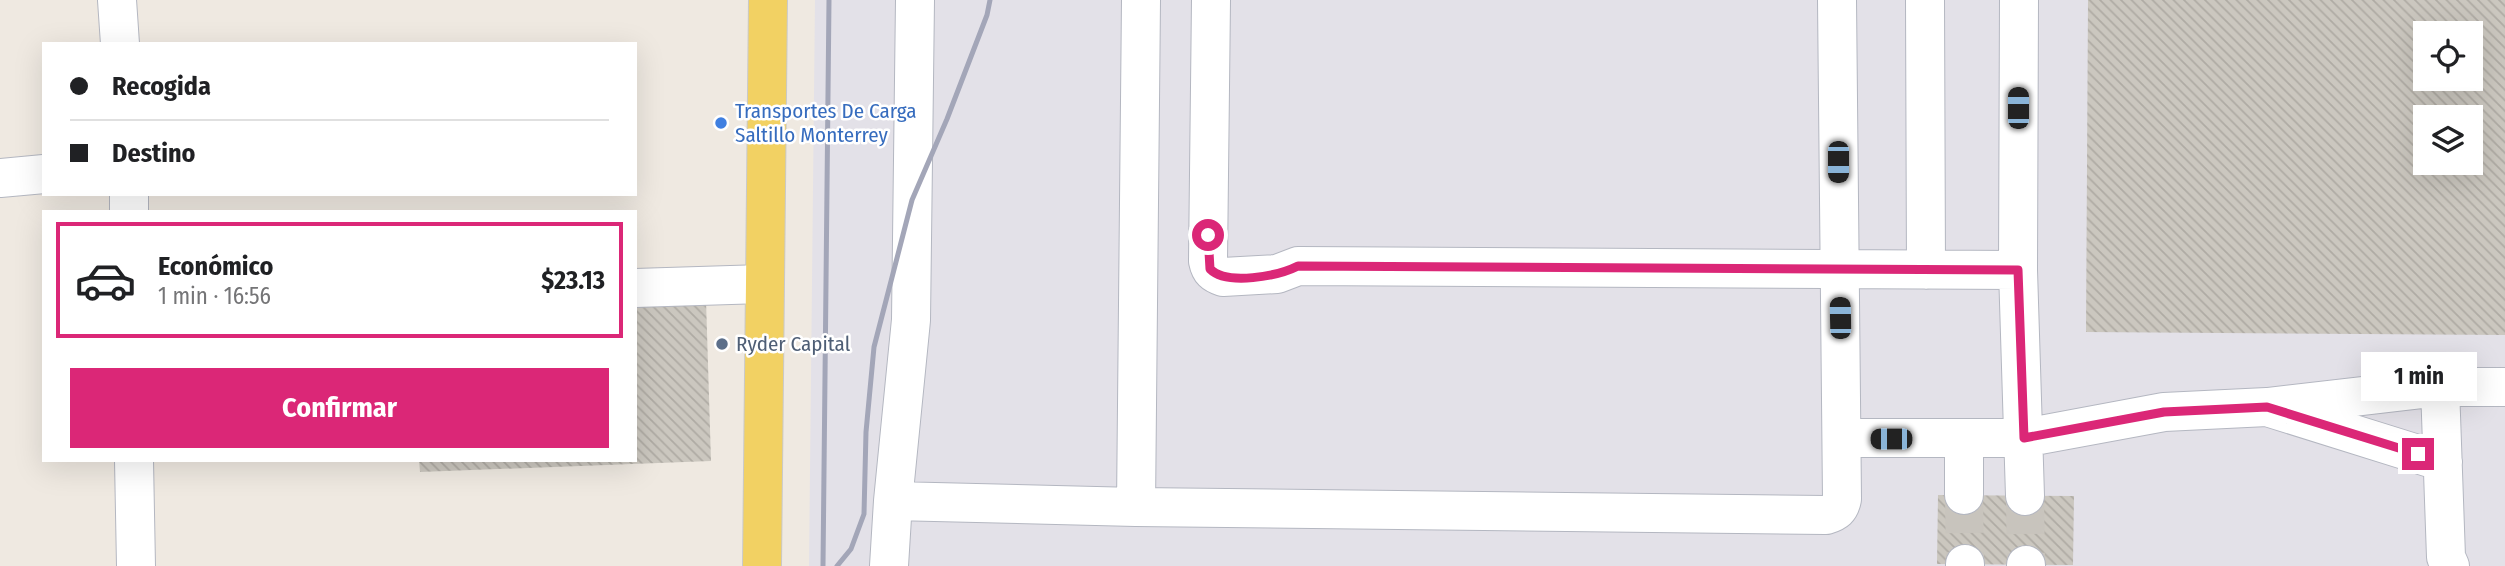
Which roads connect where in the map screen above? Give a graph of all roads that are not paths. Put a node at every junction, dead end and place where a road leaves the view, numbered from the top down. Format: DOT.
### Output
graph roads {
  1 [pos="117,0"];
  2 [pos="768,0"];
  3 [pos="915,0"];
  4 [pos="1141,0"];
  5 [pos="1211,0"];
  6 [pos="1838,0"];
  7 [pos="1926,0"];
  8 [pos="2018,0"];
  9 [pos="120,42"];
  10 [pos="42,174"];
  11 [pos="0,178"];
  12 [pos="1838,269"];
  13 [pos="1926,270"];
  14 [pos="2018,270"];
  15 [pos="764,284"];
  16 [pos="637,288"];
  17 [pos="2441,387"];
  18 [pos="2505,387"];
  19 [pos="2267,407"];
  20 [pos="1843,438"];
  21 [pos="2024,438"];
  22 [pos="1964,440"];
  23 [pos="134,462"];
  24 [pos="2443,462"];
  25 [pos="1964,495"];
  26 [pos="2025,496"];
  27 [pos="892,501"];
  28 [pos="1136,507"];
  29 [pos="136,566"];
  30 [pos="762,566"];
  31 [pos="889,566"];
  32 [pos="2450,566"];
  1 -- 9 [label="street"];
  2 -- 15 [label="main road"];
  3 -- 27 [label="street"];
  4 -- 28 [label="street"];
  5 -- 12 [label="street"];
  6 -- 12 [label="street"];
  7 -- 13 [label="street"];
  8 -- 14 [label="street"];
  10 -- 11 [label="street"];
  12 -- 13 [label="street"];
  12 -- 20 [label="street"];
  13 -- 14 [label="street"];
  14 -- 21 [label="street"];
  15 -- 16 [label="street"];
  15 -- 30 [label="main road"];
  17 -- 18 [label="street"];
  17 -- 19 [label="street"];
  17 -- 24 [label="street"];
  19 -- 21 [label="street"];
  19 -- 24 [label="street"];
  20 -- 22 [label="street"];
  20 -- 28 [label="street"];
  21 -- 22 [label="street"];
  21 -- 26 [label="street"];
  22 -- 25 [label="street"];
  23 -- 29 [label="street"];
  24 -- 32 [label="street"];
  27 -- 28 [label="street"];
  27 -- 31 [label="street"];
}
